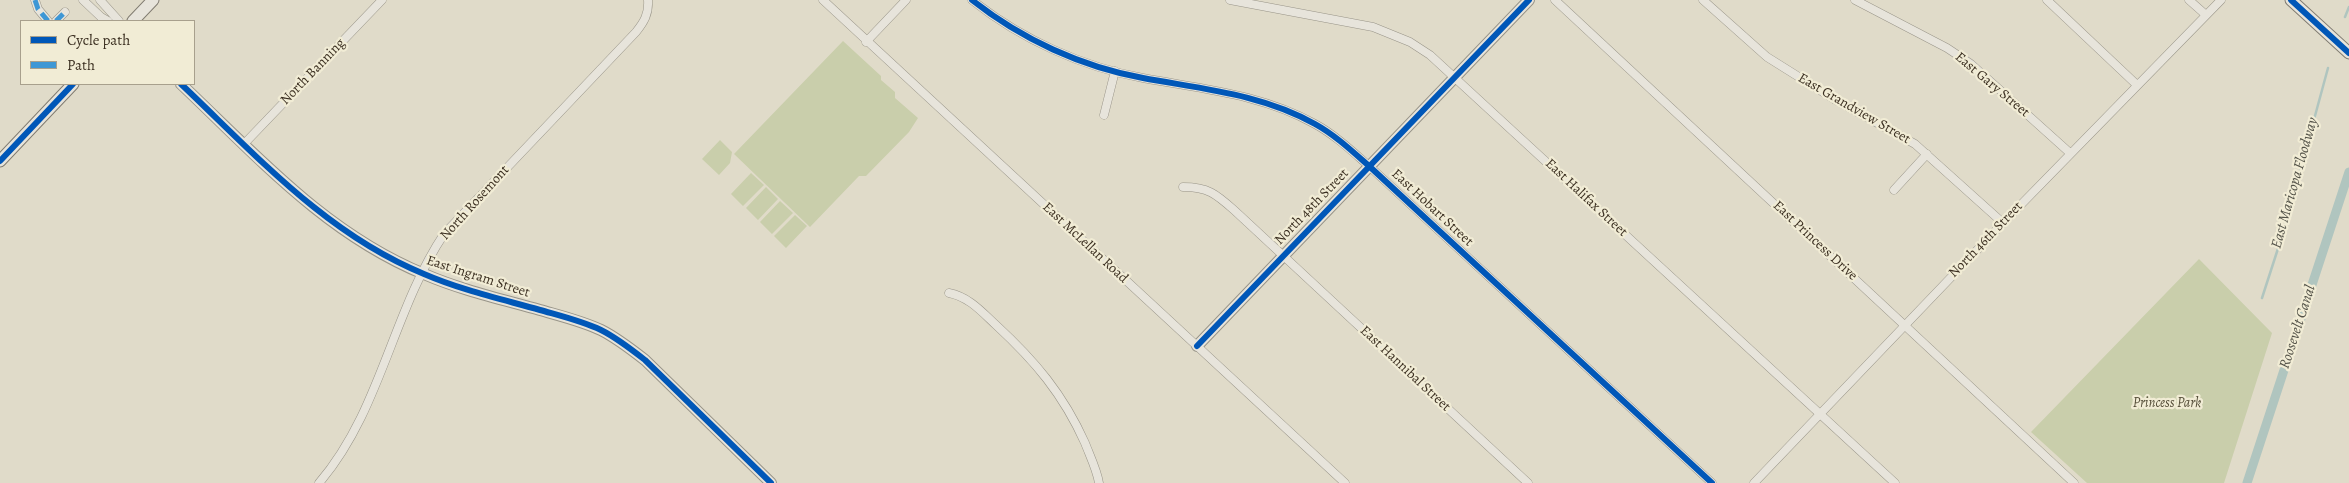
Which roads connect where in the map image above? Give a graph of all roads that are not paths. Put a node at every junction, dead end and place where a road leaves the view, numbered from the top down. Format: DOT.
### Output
graph roads {
  1 [pos="35,0"];
  2 [pos="83,0"];
  3 [pos="100,0"];
  4 [pos="153,0"];
  5 [pos="382,0"];
  6 [pos="906,0"];
  7 [pos="972,0"];
  8 [pos="1230,0"];
  9 [pos="1529,0"];
  10 [pos="1555,0"];
  11 [pos="1703,0"];
  12 [pos="1855,0"];
  13 [pos="2047,0"];
  14 [pos="2189,0"];
  15 [pos="2221,0"];
  16 [pos="2291,0"];
  17 [pos="824,1"];
  18 [pos="648,4"];
  19 [pos="64,12"];
  20 [pos="2206,15"];
  21 [pos="47,20"];
  22 [pos="57,20"];
  23 [pos="106,20"];
  24 [pos="118,20"];
  25 [pos="134,20"];
  26 [pos="866,42"];
  27 [pos="2349,53"];
  28 [pos="1115,71"];
  29 [pos="1455,77"];
  30 [pos="72,85"];
  31 [pos="182,85"];
  32 [pos="2137,85"];
  33 [pos="1104,115"];
  34 [pos="244,144"];
  35 [pos="2070,153"];
  36 [pos="1927,154"];
  37 [pos="0,161"];
  38 [pos="1369,166"];
  39 [pos="1183,187"];
  40 [pos="1894,190"];
  41 [pos="2002,222"];
  42 [pos="1283,256"];
  43 [pos="423,274"];
  44 [pos="949,294"];
  45 [pos="1906,324"];
  46 [pos="1197,346"];
  47 [pos="1821,414"];
  48 [pos="319,483"];
  49 [pos="771,483"];
  50 [pos="1099,483"];
  51 [pos="1345,483"];
  52 [pos="1528,483"];
  53 [pos="1712,483"];
  54 [pos="1754,483"];
  55 [pos="1895,483"];
  56 [pos="2074,483"];
  1 -- 21 [label="street"];
  2 -- 23 [label="street"];
  3 -- 24 [label="street"];
  4 -- 25 [label="main road"];
  5 -- 34 [label="street, North Banning"];
  6 -- 26 [label="street"];
  7 -- 28 [label="street, East Hobart Street"];
  8 -- 29 [label="street, East Halifax Street"];
  9 -- 29 [label="street, North 48th Street"];
  10 -- 45 [label="street, East Princess Drive"];
  11 -- 36 [label="street, East Grandview Street"];
  12 -- 35 [label="street, East Gary Street"];
  13 -- 32 [label="street"];
  14 -- 20 [label="street"];
  15 -- 20 [label="street, North 46th Street"];
  16 -- 27 [label="main road"];
  17 -- 26 [label="street, East McLellan Road"];
  18 -- 43 [label="street, North Rosemont"];
  19 -- 22 [label="street"];
  20 -- 32 [label="street, North 46th Street"];
  26 -- 46 [label="street, East McLellan Road"];
  28 -- 33 [label="street"];
  28 -- 38 [label="street, East Hobart Street"];
  29 -- 38 [label="street, North 48th Street"];
  29 -- 47 [label="street, East Halifax Street"];
  30 -- 37 [label="main road"];
  31 -- 34 [label="street, East Ingram Street"];
  32 -- 35 [label="street, North 46th Street"];
  34 -- 43 [label="street, East Ingram Street"];
  35 -- 41 [label="street, North 46th Street"];
  36 -- 40 [label="street"];
  36 -- 41 [label="street, East Grandview Street"];
  38 -- 42 [label="street, North 48th Street"];
  38 -- 53 [label="street, East Hobart Street"];
  39 -- 42 [label="street, East Hannibal Street"];
  41 -- 45 [label="street, North 46th Street"];
  42 -- 46 [label="street, North 48th Street"];
  42 -- 52 [label="street, East Hannibal Street"];
  43 -- 48 [label="street, North Rosemont"];
  43 -- 49 [label="street, East Ingram Street"];
  44 -- 50 [label="street"];
  45 -- 47 [label="street, North 46th Street"];
  45 -- 56 [label="street, East Princess Drive"];
  46 -- 51 [label="street, East McLellan Road"];
  47 -- 54 [label="street, North 46th Street"];
  47 -- 55 [label="street, East Halifax Street"];
}
